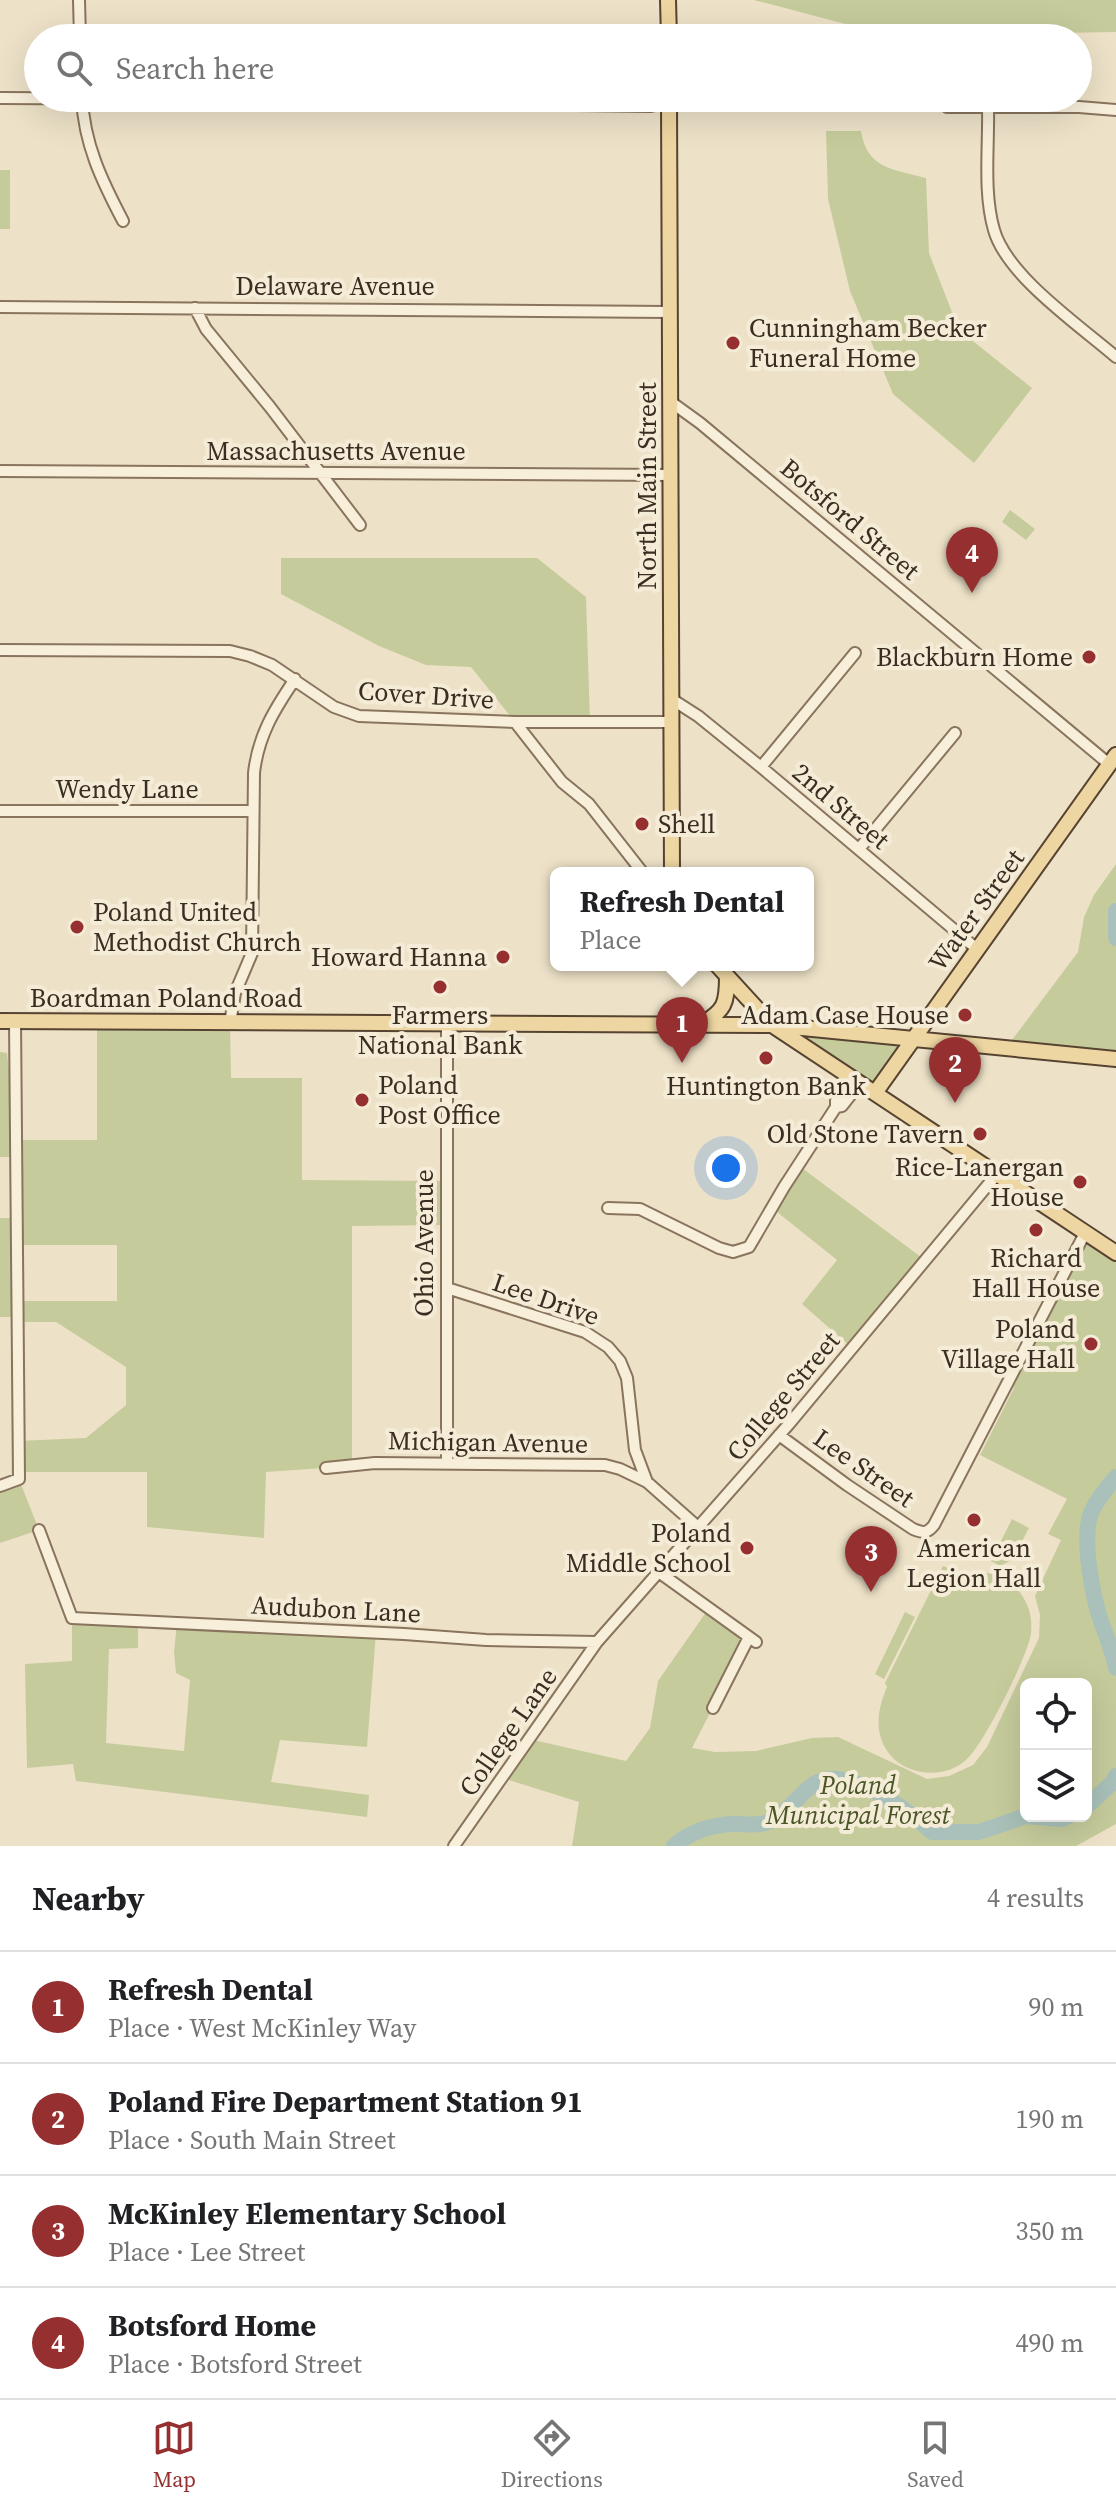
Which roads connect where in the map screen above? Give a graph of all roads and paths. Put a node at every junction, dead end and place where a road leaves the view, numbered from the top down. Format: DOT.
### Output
graph roads {
  1 [pos="79,0"];
  2 [pos="668,0"];
  3 [pos="80,24"];
  4 [pos="669,24"];
  5 [pos="0,98"];
  6 [pos="24,98"];
  7 [pos="1092,108"];
  8 [pos="1116,110"];
  9 [pos="83,112"];
  10 [pos="669,112"];
  11 [pos="988,112"];
  12 [pos="123,221"];
  13 [pos="0,307"];
  14 [pos="195,308"];
  15 [pos="670,312"];
  16 [pos="1116,357"];
  17 [pos="671,402"];
  18 [pos="0,471"];
  19 [pos="320,473"];
  20 [pos="671,475"];
  21 [pos="360,525"];
  22 [pos="0,650"];
  23 [pos="855,653"];
  24 [pos="295,679"];
  25 [pos="673,700"];
  26 [pos="515,722"];
  27 [pos="673,722"];
  28 [pos="955,733"];
  29 [pos="1113,760"];
  30 [pos="761,767"];
  31 [pos="0,811"];
  32 [pos="253,811"];
  33 [pos="859,849"];
  34 [pos="638,867"];
  35 [pos="672,867"];
  36 [pos="977,949"];
  37 [pos="722,971"];
  38 [pos="7,1021"];
  39 [pos="447,1022"];
  40 [pos="230,1023"];
  41 [pos="701,1025"];
  42 [pos="772,1025"];
  43 [pos="913,1039"];
  44 [pos="1116,1059"];
  45 [pos="856,1080"];
  46 [pos="875,1093"];
  47 [pos="997,1174"];
  48 [pos="608,1208"];
  49 [pos="1085,1233"];
  50 [pos="1116,1253"];
  51 [pos="447,1288"];
  52 [pos="779,1435"];
  53 [pos="447,1464"];
  54 [pos="326,1468"];
  55 [pos="647,1482"];
  56 [pos="0,1486"];
  57 [pos="699,1528"];
  58 [pos="39,1530"];
  59 [pos="660,1573"];
  60 [pos="597,1642"];
  61 [pos="713,1708"];
  62 [pos="454,1846"];
  1 -- 3 [label="street"];
  2 -- 4 [label="main road"];
  5 -- 6 [label="street"];
  7 -- 8 [label="street"];
  9 -- 12 [label="street"];
  10 -- 15 [label="main road, North Main Street"];
  11 -- 16 [label="street"];
  13 -- 14 [label="street, Delaware Avenue"];
  14 -- 15 [label="street, Delaware Avenue"];
  14 -- 19 [label="street"];
  15 -- 17 [label="main road, North Main Street"];
  17 -- 20 [label="main road, North Main Street"];
  17 -- 29 [label="street, Botsford Street"];
  18 -- 19 [label="street, Massachusetts Avenue"];
  19 -- 20 [label="street, Massachusetts Avenue"];
  19 -- 21 [label="street"];
  20 -- 25 [label="main road, North Main Street"];
  22 -- 24 [label="street, Cover Drive"];
  23 -- 30 [label="street"];
  24 -- 26 [label="street, Cover Drive"];
  24 -- 32 [label="street"];
  25 -- 27 [label="main road, North Main Street"];
  25 -- 30 [label="street, 2nd Street"];
  26 -- 27 [label="street, Cover Drive"];
  26 -- 34 [label="street"];
  27 -- 35 [label="main road, North Main Street"];
  28 -- 33 [label="street"];
  29 -- 36 [label="main road, Water Street"];
  30 -- 33 [label="street, 2nd Street"];
  31 -- 32 [label="street, Wendy Lane"];
  32 -- 40 [label="street"];
  33 -- 36 [label="street, 2nd Street"];
  36 -- 43 [label="main road, Water Street"];
  37 -- 41 [label="main road"];
  37 -- 42 [label="main road"];
  38 -- 40 [label="main road, Boardman Poland Road"];
  38 -- 56 [label="street"];
  39 -- 40 [label="main road, Boardman Poland Road"];
  39 -- 41 [label="main road, Boardman Poland Road"];
  39 -- 51 [label="street, Ohio Avenue"];
  41 -- 42 [label="main road, Boardman Poland Road"];
  42 -- 43 [label="main road, Boardman Poland Road"];
  42 -- 45 [label="main road"];
  43 -- 44 [label="main road, Boardman Poland Road"];
  43 -- 46 [label="main road, Water Street"];
  45 -- 46 [label="main road"];
  45 -- 48 [label="street"];
  46 -- 47 [label="main road"];
  47 -- 49 [label="main road"];
  47 -- 52 [label="street, College Street"];
  49 -- 50 [label="main road"];
  49 -- 52 [label="street, Lee Street"];
  51 -- 53 [label="street, Ohio Avenue"];
  51 -- 55 [label="street, Lee Drive"];
  52 -- 57 [label="street, College Street"];
  53 -- 54 [label="street, Michigan Avenue"];
  53 -- 55 [label="street, Michigan Avenue"];
  55 -- 57 [label="street"];
  57 -- 59 [label="street, College Street"];
  58 -- 60 [label="street, Audubon Lane"];
  59 -- 60 [label="street, College Street"];
  59 -- 61 [label="street"];
  60 -- 62 [label="street, College Lane"];
}
